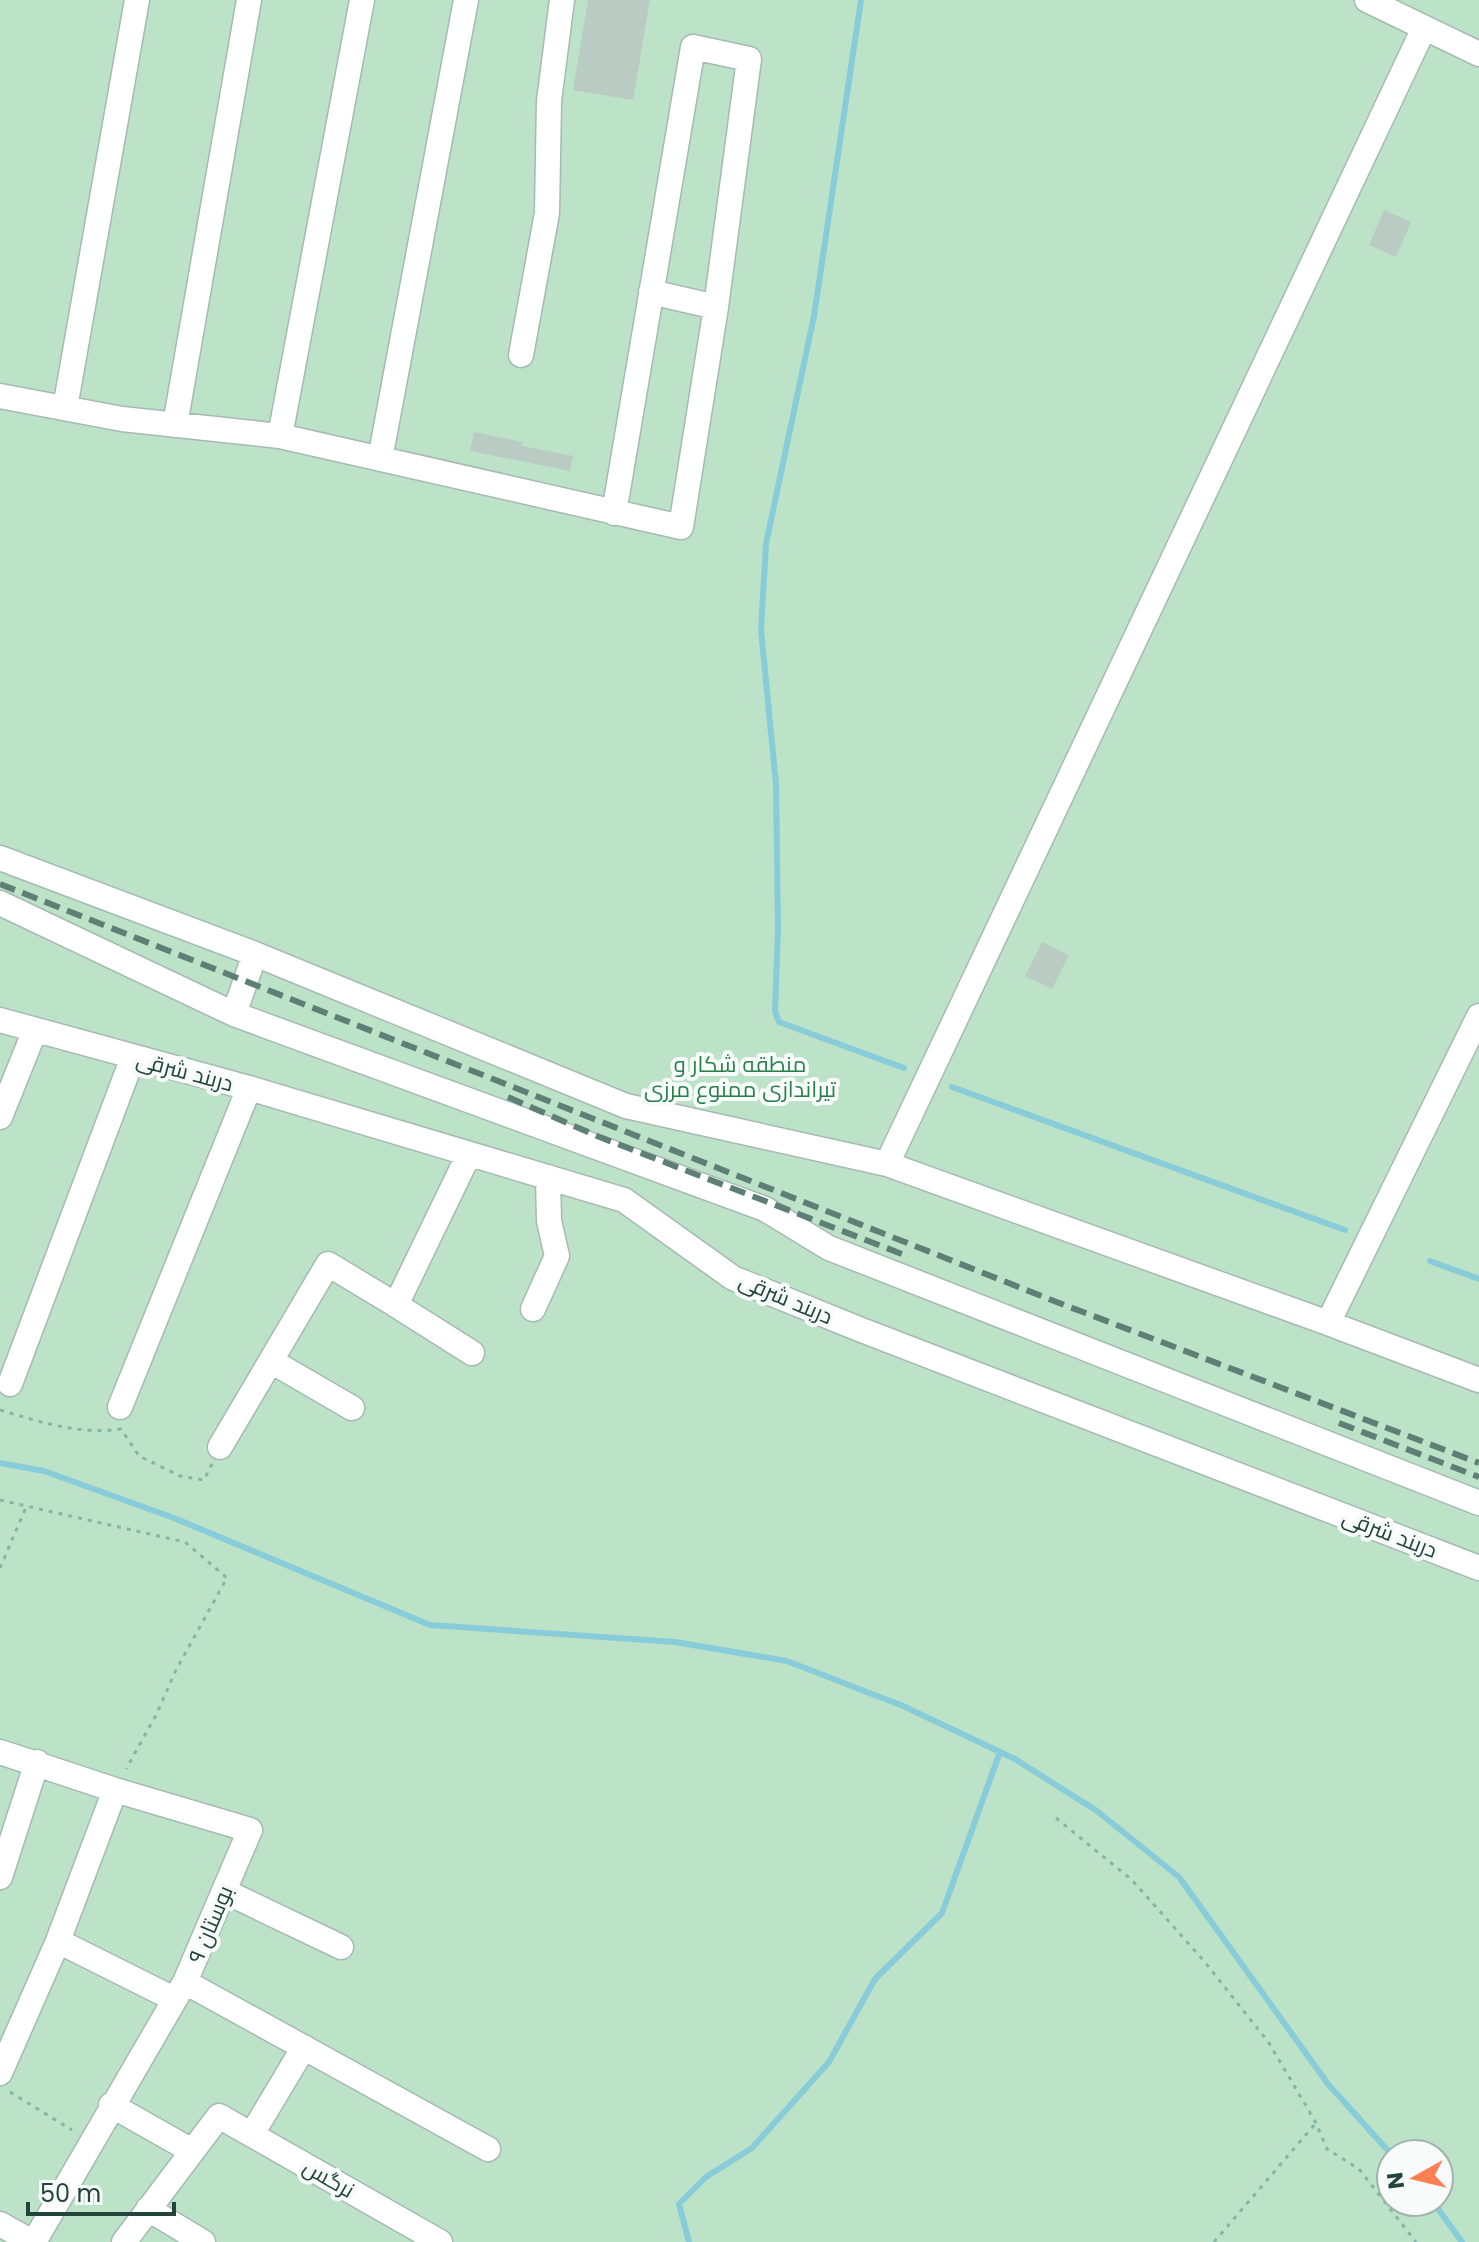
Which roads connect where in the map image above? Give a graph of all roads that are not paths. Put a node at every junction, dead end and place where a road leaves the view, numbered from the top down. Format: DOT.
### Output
graph roads {
  1 [pos="137,0"];
  2 [pos="249,0"];
  3 [pos="362,0"];
  4 [pos="466,0"];
  5 [pos="562,0"];
  6 [pos="1367,0"];
  7 [pos="1424,28"];
  8 [pos="1479,54"];
  9 [pos="651,292"];
  10 [pos="716,307"];
  11 [pos="521,355"];
  12 [pos="0,396"];
  13 [pos="65,408"];
  14 [pos="175,425"];
  15 [pos="280,436"];
  16 [pos="380,459"];
  17 [pos="614,513"];
  18 [pos="0,858"];
  19 [pos="0,903"];
  20 [pos="255,954"];
  21 [pos="234,1014"];
  22 [pos="1479,1016"];
  23 [pos="0,1020"];
  24 [pos="35,1030"];
  25 [pos="133,1057"];
  26 [pos="249,1088"];
  27 [pos="0,1117"];
  28 [pos="469,1154"];
  29 [pos="887,1164"];
  30 [pos="548,1177"];
  31 [pos="396,1305"];
  32 [pos="533,1309"];
  33 [pos="1328,1323"];
  34 [pos="472,1353"];
  35 [pos="271,1361"];
  36 [pos="1479,1380"];
  37 [pos="10,1384"];
  38 [pos="120,1407"];
  39 [pos="352,1408"];
  40 [pos="220,1447"];
  41 [pos="1479,1503"];
  42 [pos="1479,1568"];
  43 [pos="0,1752"];
  44 [pos="37,1762"];
  45 [pos="115,1790"];
  46 [pos="0,1877"];
  47 [pos="224,1891"];
  48 [pos="58,1941"];
  49 [pos="341,1947"];
  50 [pos="180,1991"];
  51 [pos="304,2047"];
  52 [pos="0,2073"];
  53 [pos="111,2105"];
  54 [pos="252,2134"];
  55 [pos="488,2149"];
  56 [pos="192,2151"];
  57 [pos="148,2209"];
  58 [pos="0,2224"];
  59 [pos="33,2242"];
  60 [pos="124,2242"];
  61 [pos="203,2242"];
  62 [pos="440,2242"];
  1 -- 13 [label="street"];
  2 -- 14 [label="street"];
  3 -- 15 [label="street"];
  4 -- 16 [label="street"];
  5 -- 11 [label="street"];
  6 -- 7 [label="street"];
  7 -- 8 [label="street"];
  7 -- 29 [label="street"];
  9 -- 10 [label="street"];
  9 -- 10 [label="street"];
  9 -- 17 [label="street"];
  10 -- 17 [label="street"];
  12 -- 13 [label="street"];
  13 -- 14 [label="street"];
  14 -- 15 [label="street"];
  15 -- 16 [label="street"];
  16 -- 17 [label="street"];
  18 -- 20 [label="street"];
  19 -- 21 [label="street"];
  20 -- 21 [label="street"];
  20 -- 29 [label="street"];
  21 -- 41 [label="street"];
  22 -- 33 [label="street"];
  23 -- 24 [label="street, دربند شرقی"];
  24 -- 25 [label="street, دربند شرقی"];
  24 -- 27 [label="street"];
  25 -- 26 [label="street, دربند شرقی"];
  25 -- 37 [label="street"];
  26 -- 28 [label="street, دربند شرقی"];
  26 -- 38 [label="street"];
  28 -- 30 [label="street, دربند شرقی"];
  28 -- 31 [label="street"];
  29 -- 33 [label="street"];
  30 -- 32 [label="street"];
  30 -- 42 [label="street, دربند شرقی"];
  31 -- 34 [label="street"];
  31 -- 35 [label="street"];
  33 -- 36 [label="street"];
  35 -- 39 [label="street"];
  35 -- 40 [label="street"];
  43 -- 44 [label="street, بوستان ۹"];
  44 -- 45 [label="street, بوستان ۹"];
  44 -- 46 [label="street"];
  45 -- 47 [label="street, بوستان ۹"];
  45 -- 48 [label="street"];
  47 -- 49 [label="street"];
  47 -- 50 [label="street, بوستان ۹"];
  48 -- 50 [label="street"];
  48 -- 52 [label="street"];
  50 -- 51 [label="street"];
  50 -- 53 [label="street, بوستان ۹"];
  51 -- 54 [label="street"];
  51 -- 55 [label="street"];
  53 -- 56 [label="street"];
  53 -- 59 [label="street, بوستان ۹"];
  54 -- 56 [label="street, نرگس"];
  54 -- 62 [label="street, نرگس"];
  56 -- 57 [label="street"];
  57 -- 60 [label="street"];
  57 -- 61 [label="street"];
  58 -- 59 [label="street"];
}
